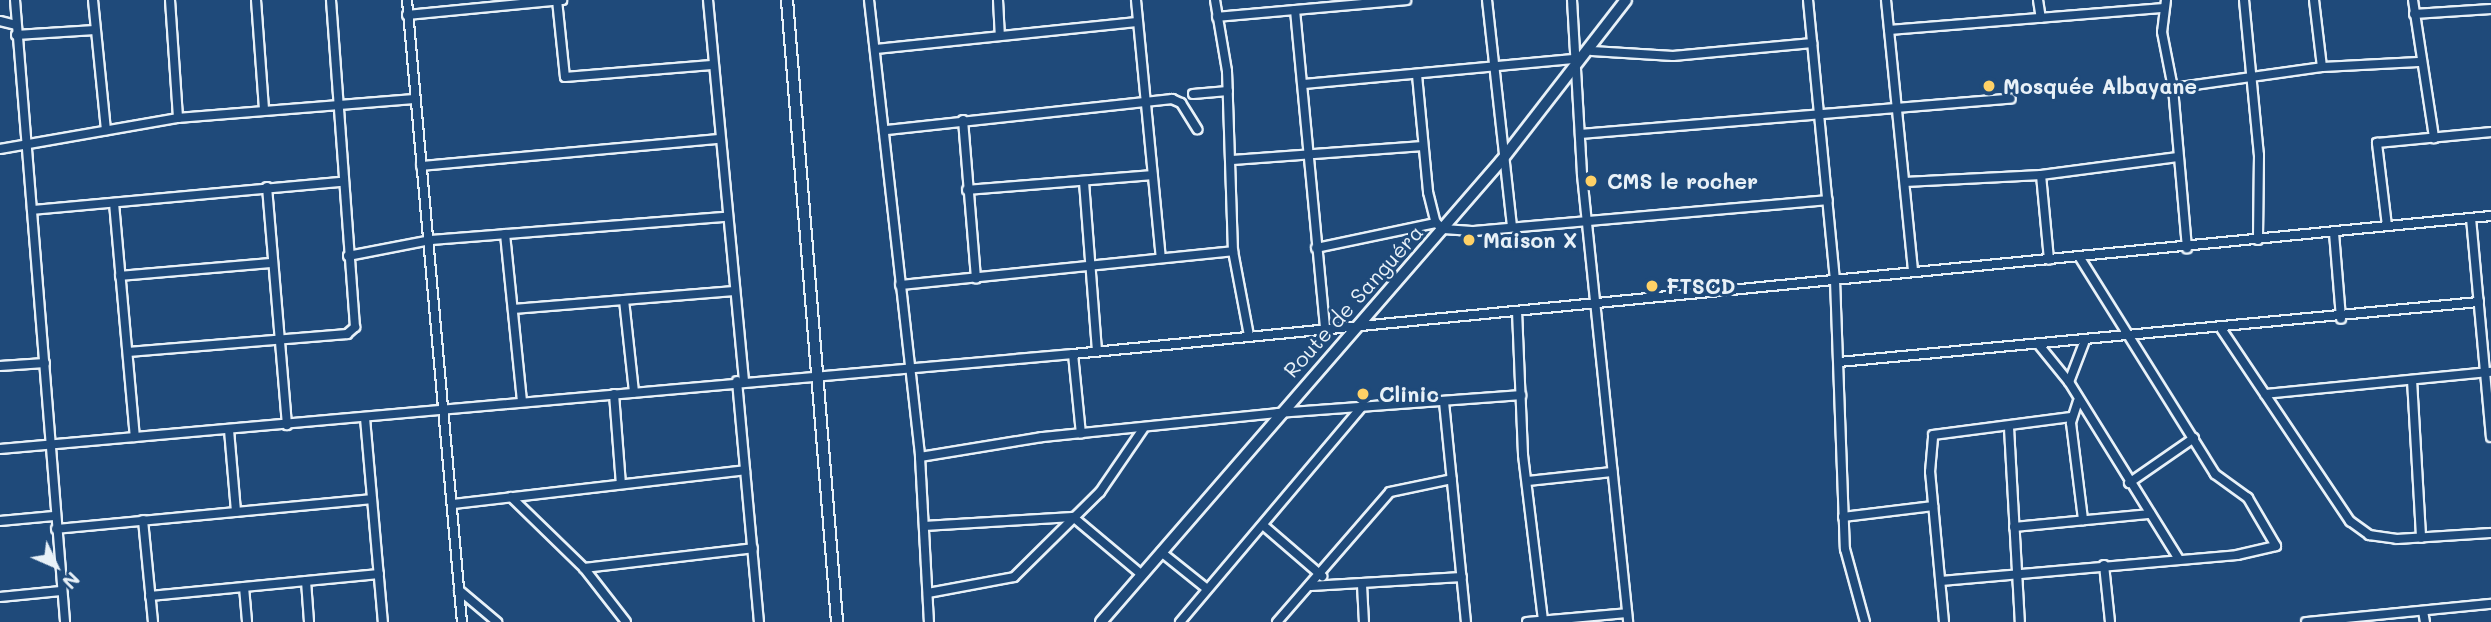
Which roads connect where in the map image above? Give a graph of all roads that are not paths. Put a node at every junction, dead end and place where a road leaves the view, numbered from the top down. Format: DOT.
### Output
graph roads {
  1 [pos="15,0"];
  2 [pos="93,0"];
  3 [pos="170,0"];
  4 [pos="256,0"];
  5 [pos="331,0"];
  6 [pos="407,0"];
  7 [pos="560,0"];
  8 [pos="708,0"];
  9 [pos="787,0"];
  10 [pos="869,0"];
  11 [pos="998,0"];
  12 [pos="1136,0"];
  13 [pos="1215,0"];
  14 [pos="1406,0"];
  15 [pos="1487,0"];
  16 [pos="1572,0"];
  17 [pos="1626,0"];
  18 [pos="1808,0"];
  19 [pos="1886,0"];
  20 [pos="2038,0"];
  21 [pos="2244,0"];
  22 [pos="2314,0"];
  23 [pos="2413,0"];
  24 [pos="1363,2"];
  25 [pos="484,3"];
  26 [pos="2165,4"];
  27 [pos="2491,9"];
  28 [pos="1295,10"];
  29 [pos="2414,14"];
  30 [pos="407,15"];
  31 [pos="1217,17"];
  32 [pos="2040,18"];
  33 [pos="0,21"];
  34 [pos="1138,22"];
  35 [pos="16,25"];
  36 [pos="95,30"];
  37 [pos="1889,30"];
  38 [pos="16,35"];
  39 [pos="1000,36"];
  40 [pos="1812,43"];
  41 [pos="875,49"];
  42 [pos="1591,51"];
  43 [pos="2419,62"];
  44 [pos="1577,63"];
  45 [pos="712,65"];
  46 [pos="1493,68"];
  47 [pos="2322,68"];
  48 [pos="1417,75"];
  49 [pos="2252,76"];
  50 [pos="1304,84"];
  51 [pos="2173,88"];
  52 [pos="1228,91"];
  53 [pos="1193,94"];
  54 [pos="413,99"];
  55 [pos="2011,99"];
  56 [pos="1146,100"];
  57 [pos="339,106"];
  58 [pos="264,110"];
  59 [pos="1897,110"];
  60 [pos="1820,117"];
  61 [pos="178,118"];
  62 [pos="963,120"];
  63 [pos="106,130"];
  64 [pos="887,130"];
  65 [pos="1197,130"];
  66 [pos="2491,132"];
  67 [pos="1581,134"];
  68 [pos="2434,138"];
  69 [pos="718,139"];
  70 [pos="1422,146"];
  71 [pos="28,147"];
  72 [pos="0,149"];
  73 [pos="1312,157"];
  74 [pos="2178,158"];
  75 [pos="1233,160"];
  76 [pos="1501,161"];
  77 [pos="421,166"];
  78 [pos="1152,175"];
  79 [pos="2041,175"];
  80 [pos="1084,182"];
  81 [pos="1905,182"];
  82 [pos="341,183"];
  83 [pos="267,187"];
  84 [pos="967,190"];
  85 [pos="1828,200"];
  86 [pos="114,203"];
  87 [pos="32,210"];
  88 [pos="2491,216"];
  89 [pos="726,217"];
  90 [pos="1587,218"];
  91 [pos="2471,218"];
  92 [pos="1440,226"];
  93 [pos="1512,226"];
  94 [pos="2387,226"];
  95 [pos="2334,233"];
  96 [pos="505,234"];
  97 [pos="431,240"];
  98 [pos="2258,240"];
  99 [pos="1316,248"];
  100 [pos="2187,248"];
  101 [pos="1233,251"];
  102 [pos="348,256"];
  103 [pos="1161,258"];
  104 [pos="2080,258"];
  105 [pos="2049,260"];
  106 [pos="272,263"];
  107 [pos="1091,269"];
  108 [pos="1913,272"];
  109 [pos="120,276"];
  110 [pos="976,278"];
  111 [pos="1835,280"];
  112 [pos="900,285"];
  113 [pos="733,291"];
  114 [pos="624,300"];
  115 [pos="2479,302"];
  116 [pos="1595,304"];
  117 [pos="514,309"];
  118 [pos="1517,311"];
  119 [pos="2341,319"];
  120 [pos="1355,325"];
  121 [pos="2220,327"];
  122 [pos="1325,328"];
  123 [pos="2132,335"];
  124 [pos="1249,336"];
  125 [pos="279,341"];
  126 [pos="2084,343"];
  127 [pos="2039,345"];
  128 [pos="1097,351"];
  129 [pos="128,352"];
  130 [pos="1073,354"];
  131 [pos="1839,362"];
  132 [pos="45,363"];
  133 [pos="0,366"];
  134 [pos="910,369"];
  135 [pos="2488,372"];
  136 [pos="815,374"];
  137 [pos="2412,380"];
  138 [pos="740,381"];
  139 [pos="2069,382"];
  140 [pos="634,392"];
  141 [pos="614,394"];
  142 [pos="2265,394"];
  143 [pos="1521,395"];
  144 [pos="522,401"];
  145 [pos="2078,401"];
  146 [pos="1444,402"];
  147 [pos="1361,408"];
  148 [pos="443,412"];
  149 [pos="1278,413"];
  150 [pos="2071,417"];
  151 [pos="365,418"];
  152 [pos="287,425"];
  153 [pos="2009,428"];
  154 [pos="1143,429"];
  155 [pos="229,430"];
  156 [pos="1081,434"];
  157 [pos="135,437"];
  158 [pos="2491,437"];
  159 [pos="2194,438"];
  160 [pos="53,444"];
  161 [pos="0,449"];
  162 [pos="920,457"];
  163 [pos="745,470"];
  164 [pos="1613,472"];
  165 [pos="1452,479"];
  166 [pos="1527,481"];
  167 [pos="2129,483"];
  168 [pos="621,484"];
  169 [pos="510,497"];
  170 [pos="372,499"];
  171 [pos="453,504"];
  172 [pos="1933,506"];
  173 [pos="236,512"];
  174 [pos="2150,514"];
  175 [pos="54,516"];
  176 [pos="1073,517"];
  177 [pos="1843,517"];
  178 [pos="144,520"];
  179 [pos="2083,520"];
  180 [pos="0,521"];
  181 [pos="924,526"];
  182 [pos="1264,526"];
  183 [pos="2014,527"];
  184 [pos="56,529"];
  185 [pos="2491,533"];
  186 [pos="2421,538"];
  187 [pos="752,548"];
  188 [pos="1161,552"];
  189 [pos="2178,558"];
  190 [pos="2104,565"];
  191 [pos="584,568"];
  192 [pos="2016,573"];
  193 [pos="379,574"];
  194 [pos="1141,574"];
  195 [pos="1322,576"];
  196 [pos="1462,577"];
  197 [pos="306,581"];
  198 [pos="1941,581"];
  199 [pos="1362,585"];
  200 [pos="1311,586"];
  201 [pos="244,587"];
  202 [pos="1207,589"];
  203 [pos="459,590"];
  204 [pos="61,591"];
  205 [pos="928,593"];
  206 [pos="150,596"];
  207 [pos="0,597"];
  208 [pos="2491,604"];
  209 [pos="2423,611"];
  210 [pos="1628,617"];
  211 [pos="1543,621"];
  212 [pos="65,622"];
  213 [pos="153,622"];
  214 [pos="247,622"];
  215 [pos="309,622"];
  216 [pos="383,622"];
  217 [pos="463,622"];
  218 [pos="497,622"];
  219 [pos="626,622"];
  220 [pos="759,622"];
  221 [pos="837,622"];
  222 [pos="929,622"];
  223 [pos="1101,622"];
  224 [pos="1180,622"];
  225 [pos="1277,622"];
  226 [pos="1364,622"];
  227 [pos="1466,622"];
  228 [pos="1527,622"];
  229 [pos="1865,622"];
  230 [pos="1944,622"];
  231 [pos="2020,622"];
  232 [pos="2110,622"];
  233 [pos="2306,622"];
  234 [pos="2425,622"];
  1 -- 35 [label="street"];
  2 -- 36 [label="street"];
  3 -- 61 [label="street"];
  4 -- 58 [label="street"];
  5 -- 57 [label="street"];
  6 -- 30 [label="street"];
  7 -- 25 [label="street"];
  7 -- 45 [label="street"];
  8 -- 45 [label="street"];
  9 -- 136 [label="street"];
  10 -- 41 [label="street"];
  11 -- 39 [label="street"];
  12 -- 34 [label="street"];
  13 -- 31 [label="street"];
  14 -- 24 [label="street"];
  15 -- 46 [label="street"];
  16 -- 44 [label="street"];
  17 -- 42 [label="street, Route de Sanguéra"];
  18 -- 40 [label="street"];
  19 -- 37 [label="street"];
  20 -- 32 [label="street"];
  21 -- 49 [label="street"];
  22 -- 47 [label="street"];
  23 -- 29 [label="street"];
  24 -- 28 [label="street"];
  25 -- 30 [label="street"];
  26 -- 32 [label="street"];
  26 -- 51 [label="street"];
  27 -- 29 [label="street"];
  28 -- 31 [label="street"];
  28 -- 50 [label="street"];
  29 -- 43 [label="street"];
  30 -- 54 [label="street"];
  31 -- 52 [label="street"];
  32 -- 37 [label="street"];
  33 -- 35 [label="street"];
  34 -- 39 [label="street"];
  34 -- 56 [label="street"];
  35 -- 38 [label="street"];
  36 -- 38 [label="street"];
  36 -- 63 [label="street"];
  37 -- 59 [label="street"];
  38 -- 71 [label="street"];
  39 -- 41 [label="street"];
  40 -- 42 [label="street"];
  40 -- 60 [label="street"];
  41 -- 64 [label="street"];
  42 -- 44 [label="street, Route de Sanguéra"];
  43 -- 47 [label="street"];
  43 -- 68 [label="street"];
  44 -- 46 [label="street"];
  44 -- 67 [label="street"];
  44 -- 76 [label="street, Route de Sanguéra"];
  45 -- 69 [label="street"];
  46 -- 48 [label="street"];
  46 -- 76 [label="street"];
  47 -- 49 [label="street"];
  48 -- 50 [label="street"];
  48 -- 70 [label="street"];
  49 -- 51 [label="street"];
  49 -- 98 [label="street"];
  50 -- 73 [label="street"];
  51 -- 74 [label="street"];
  52 -- 53 [label="street"];
  52 -- 75 [label="street"];
  54 -- 57 [label="street"];
  54 -- 77 [label="street"];
  55 -- 59 [label="street"];
  56 -- 62 [label="street"];
  56 -- 65 [label="street"];
  56 -- 78 [label="street"];
  57 -- 58 [label="street"];
  57 -- 82 [label="street"];
  58 -- 61 [label="street"];
  59 -- 60 [label="street"];
  59 -- 81 [label="street"];
  60 -- 67 [label="street"];
  60 -- 85 [label="street"];
  61 -- 63 [label="street"];
  62 -- 64 [label="street"];
  62 -- 84 [label="street"];
  63 -- 71 [label="street"];
  64 -- 112 [label="street"];
  66 -- 68 [label="street"];
  67 -- 90 [label="street"];
  68 -- 94 [label="street"];
  69 -- 77 [label="street"];
  69 -- 89 [label="street"];
  70 -- 73 [label="street"];
  70 -- 92 [label="street"];
  71 -- 72 [label="street"];
  71 -- 87 [label="street"];
  73 -- 75 [label="street"];
  73 -- 99 [label="street"];
  74 -- 79 [label="street"];
  74 -- 100 [label="street"];
  75 -- 101 [label="street"];
  76 -- 92 [label="street, Route de Sanguéra"];
  76 -- 93 [label="street"];
  77 -- 97 [label="street"];
  78 -- 80 [label="street"];
  78 -- 103 [label="street"];
  79 -- 81 [label="street"];
  79 -- 105 [label="street"];
  80 -- 84 [label="street"];
  80 -- 107 [label="street"];
  81 -- 108 [label="street"];
  82 -- 83 [label="street"];
  82 -- 102 [label="street"];
  83 -- 86 [label="street"];
  83 -- 106 [label="street"];
  84 -- 110 [label="street"];
  85 -- 90 [label="street"];
  85 -- 111 [label="street"];
  86 -- 87 [label="street"];
  86 -- 109 [label="street"];
  87 -- 132 [label="street"];
  88 -- 91 [label="street"];
  89 -- 96 [label="street"];
  89 -- 113 [label="street"];
  90 -- 93 [label="street"];
  90 -- 116 [label="street"];
  91 -- 94 [label="street"];
  91 -- 115 [label="street"];
  92 -- 93 [label="street"];
  92 -- 99 [label="street"];
  92 -- 120 [label="street, Route de Sanguéra"];
  94 -- 95 [label="street"];
  95 -- 98 [label="street"];
  95 -- 119 [label="street"];
  96 -- 97 [label="street"];
  96 -- 117 [label="street"];
  97 -- 102 [label="street"];
  97 -- 148 [label="street"];
  98 -- 100 [label="street"];
  99 -- 122 [label="street"];
  100 -- 104 [label="street"];
  101 -- 103 [label="street"];
  101 -- 124 [label="street"];
  102 -- 125 [label="street"];
  103 -- 107 [label="street"];
  104 -- 105 [label="street"];
  104 -- 123 [label="street"];
  105 -- 108 [label="street"];
  106 -- 109 [label="street"];
  106 -- 125 [label="street"];
  107 -- 110 [label="street"];
  107 -- 128 [label="street"];
  108 -- 111 [label="street"];
  109 -- 129 [label="street"];
  110 -- 112 [label="street"];
  111 -- 116 [label="street"];
  111 -- 131 [label="street"];
  112 -- 134 [label="street"];
  113 -- 114 [label="street"];
  113 -- 138 [label="street"];
  114 -- 117 [label="street"];
  114 -- 140 [label="street"];
  115 -- 119 [label="street"];
  115 -- 135 [label="street"];
  116 -- 118 [label="street"];
  116 -- 164 [label="street"];
  117 -- 144 [label="street"];
  118 -- 120 [label="street"];
  118 -- 143 [label="street"];
  119 -- 121 [label="street"];
  120 -- 122 [label="street"];
  120 -- 149 [label="street, Route de Sanguéra"];
  121 -- 123 [label="street"];
  121 -- 142 [label="street"];
  122 -- 124 [label="street"];
  123 -- 126 [label="street"];
  123 -- 159 [label="street"];
  124 -- 128 [label="street"];
  125 -- 129 [label="street"];
  125 -- 152 [label="street"];
  126 -- 127 [label="street"];
  126 -- 139 [label="street"];
  127 -- 131 [label="street"];
  127 -- 139 [label="street"];
  128 -- 130 [label="street"];
  129 -- 157 [label="street"];
  130 -- 134 [label="street"];
  130 -- 156 [label="street"];
  131 -- 177 [label="street"];
  132 -- 133 [label="street"];
  132 -- 160 [label="street"];
  134 -- 136 [label="street"];
  134 -- 162 [label="street"];
  135 -- 137 [label="street"];
  135 -- 158 [label="street"];
  136 -- 138 [label="street"];
  136 -- 221 [label="street"];
  137 -- 142 [label="street"];
  137 -- 186 [label="street"];
  138 -- 140 [label="street"];
  138 -- 163 [label="street"];
  139 -- 145 [label="street"];
  140 -- 141 [label="street"];
  141 -- 144 [label="street"];
  141 -- 168 [label="street"];
  142 -- 186 [label="street"];
  143 -- 146 [label="street"];
  143 -- 166 [label="street"];
  144 -- 148 [label="street"];
  145 -- 150 [label="street"];
  145 -- 167 [label="street"];
  146 -- 147 [label="street"];
  146 -- 165 [label="street"];
  147 -- 149 [label="street"];
  147 -- 182 [label="street"];
  148 -- 151 [label="street"];
  148 -- 171 [label="street"];
  149 -- 154 [label="street"];
  149 -- 188 [label="street, Route de Sanguéra"];
  150 -- 153 [label="street"];
  150 -- 179 [label="street"];
  151 -- 152 [label="street"];
  151 -- 170 [label="street"];
  152 -- 155 [label="street"];
  153 -- 172 [label="street"];
  153 -- 183 [label="street"];
  154 -- 156 [label="street"];
  154 -- 176 [label="street"];
  155 -- 157 [label="street"];
  155 -- 173 [label="street"];
  156 -- 162 [label="street"];
  157 -- 160 [label="street"];
  159 -- 167 [label="street"];
  159 -- 189 [label="street"];
  160 -- 161 [label="street"];
  160 -- 175 [label="street"];
  162 -- 181 [label="street"];
  163 -- 168 [label="street"];
  163 -- 187 [label="street"];
  164 -- 166 [label="street"];
  164 -- 210 [label="street"];
  165 -- 195 [label="street"];
  165 -- 196 [label="street"];
  166 -- 211 [label="street"];
  167 -- 174 [label="street"];
  168 -- 169 [label="street"];
  169 -- 171 [label="street"];
  169 -- 191 [label="street"];
  170 -- 173 [label="street"];
  170 -- 193 [label="street"];
  171 -- 203 [label="street"];
  172 -- 177 [label="street"];
  172 -- 198 [label="street"];
  173 -- 178 [label="street"];
  174 -- 179 [label="street"];
  174 -- 189 [label="street"];
  175 -- 180 [label="street"];
  175 -- 184 [label="street"];
  176 -- 181 [label="street"];
  176 -- 194 [label="street"];
  176 -- 205 [label="street"];
  177 -- 229 [label="street"];
  178 -- 184 [label="street"];
  178 -- 206 [label="street"];
  179 -- 183 [label="street"];
  181 -- 205 [label="street"];
  182 -- 195 [label="street"];
  182 -- 202 [label="street"];
  183 -- 192 [label="street"];
  184 -- 204 [label="street"];
  185 -- 186 [label="street"];
  187 -- 191 [label="street"];
  187 -- 220 [label="street"];
  188 -- 194 [label="street, Route de Sanguéra"];
  188 -- 202 [label="street"];
  189 -- 190 [label="street"];
  190 -- 192 [label="street"];
  190 -- 232 [label="street"];
  191 -- 219 [label="street"];
  192 -- 198 [label="street"];
  192 -- 231 [label="street"];
  193 -- 197 [label="street"];
  193 -- 216 [label="street"];
  194 -- 223 [label="street, Route de Sanguéra"];
  195 -- 200 [label="street"];
  196 -- 199 [label="street"];
  196 -- 227 [label="street"];
  197 -- 201 [label="street"];
  197 -- 215 [label="street"];
  198 -- 230 [label="street"];
  199 -- 200 [label="street"];
  199 -- 226 [label="street"];
  200 -- 225 [label="street"];
  201 -- 206 [label="street"];
  201 -- 214 [label="street"];
  202 -- 224 [label="street"];
  203 -- 217 [label="street"];
  203 -- 218 [label="street"];
  204 -- 207 [label="street"];
  204 -- 212 [label="street"];
  205 -- 222 [label="street"];
  206 -- 213 [label="street"];
  208 -- 209 [label="street"];
  209 -- 233 [label="street"];
  209 -- 234 [label="street"];
  210 -- 211 [label="street"];
  211 -- 228 [label="street"];
}
